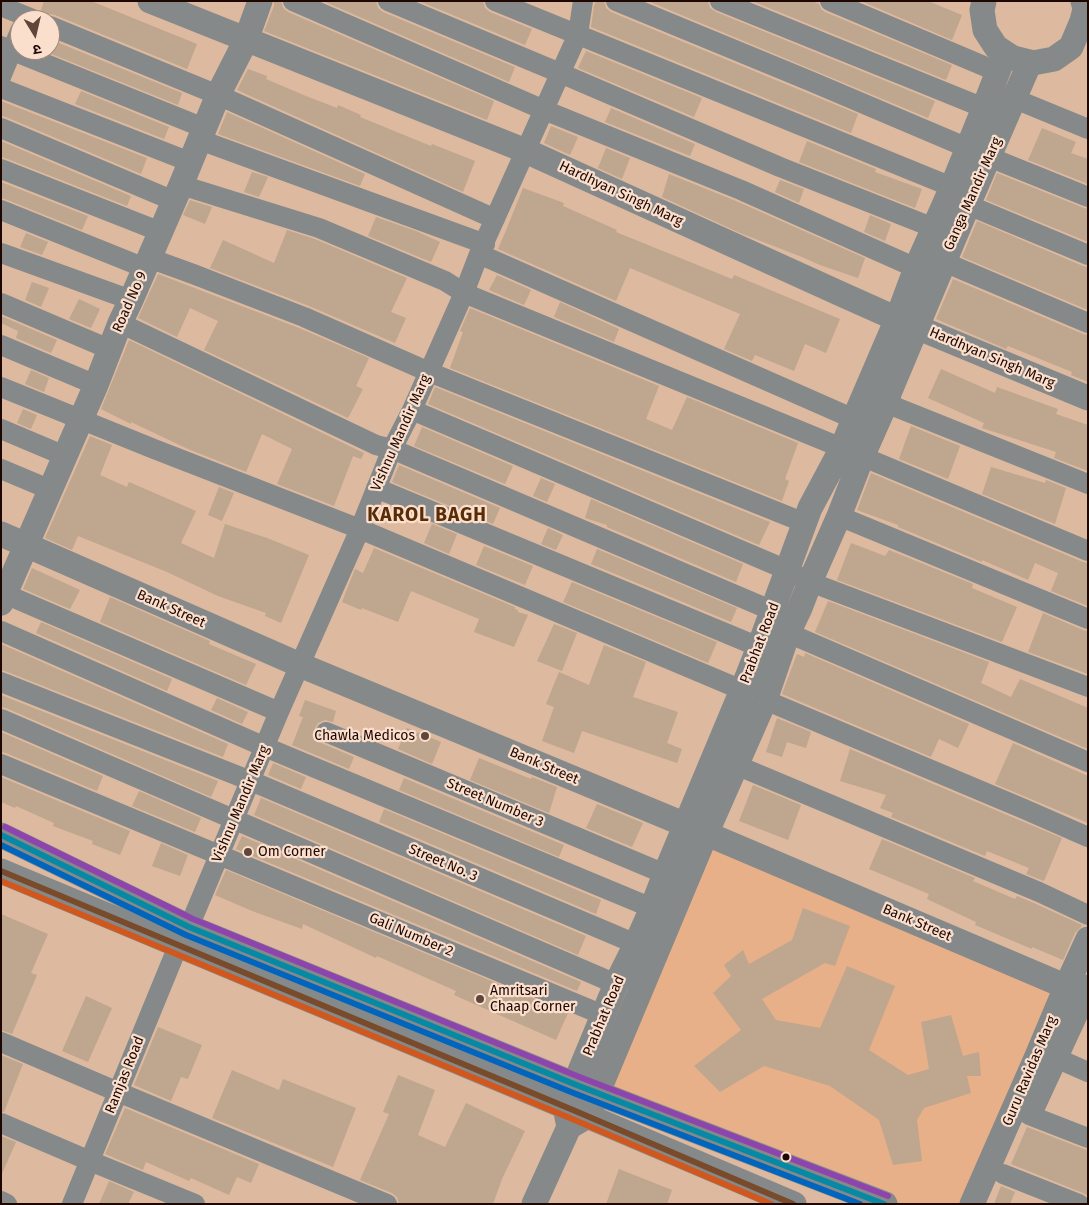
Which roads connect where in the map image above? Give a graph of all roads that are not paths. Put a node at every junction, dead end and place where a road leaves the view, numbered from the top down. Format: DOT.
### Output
graph roads {
  1 [pos="150,1"];
  2 [pos="260,1"];
  3 [pos="293,1"];
  4 [pos="388,1"];
  5 [pos="495,1"];
  6 [pos="583,1"];
  7 [pos="616,1"];
  8 [pos="720,1"];
  9 [pos="830,1"];
  10 [pos="1082,1"];
  11 [pos="976,4"];
  12 [pos="60,30"];
  13 [pos="578,34"];
  14 [pos="1081,39"];
  15 [pos="246,40"];
  16 [pos="7,48"];
  17 [pos="1002,62"];
  18 [pos="1030,62"];
  19 [pos="560,72"];
  20 [pos="1,77"];
  21 [pos="1,88"];
  22 [pos="218,95"];
  23 [pos="1015,99"];
  24 [pos="984,108"];
  25 [pos="544,110"];
  26 [pos="1,128"];
  27 [pos="1088,129"];
  28 [pos="202,134"];
  29 [pos="526,150"];
  30 [pos="978,153"];
  31 [pos="1,169"];
  32 [pos="182,183"];
  33 [pos="960,196"];
  34 [pos="1088,197"];
  35 [pos="1,210"];
  36 [pos="495,219"];
  37 [pos="934,228"];
  38 [pos="161,232"];
  39 [pos="482,249"];
  40 [pos="1,253"];
  41 [pos="1088,255"];
  42 [pos="944,262"];
  43 [pos="147,263"];
  44 [pos="916,268"];
  45 [pos="464,293"];
  46 [pos="131,300"];
  47 [pos="1,303"];
  48 [pos="120,323"];
  49 [pos="907,323"];
  50 [pos="1088,323"];
  51 [pos="1,345"];
  52 [pos="109,349"];
  53 [pos="429,372"];
  54 [pos="96,385"];
  55 [pos="1,387"];
  56 [pos="1088,398"];
  57 [pos="875,399"];
  58 [pos="412,410"];
  59 [pos="854,419"];
  60 [pos="81,420"];
  61 [pos="1,429"];
  62 [pos="392,448"];
  63 [pos="852,452"];
  64 [pos="65,456"];
  65 [pos="1,469"];
  66 [pos="1088,484"];
  67 [pos="376,488"];
  68 [pos="51,490"];
  69 [pos="839,516"];
  70 [pos="805,523"];
  71 [pos="360,530"];
  72 [pos="1,534"];
  73 [pos="27,545"];
  74 [pos="1088,551"];
  75 [pos="787,570"];
  76 [pos="810,582"];
  77 [pos="3,598"];
  78 [pos="773,611"];
  79 [pos="1088,619"];
  80 [pos="1,631"];
  81 [pos="788,633"];
  82 [pos="759,647"];
  83 [pos="300,665"];
  84 [pos="1,682"];
  85 [pos="1088,687"];
  86 [pos="742,690"];
  87 [pos="765,700"];
  88 [pos="279,712"];
  89 [pos="1,719"];
  90 [pos="326,732"];
  91 [pos="265,747"];
  92 [pos="1088,762"];
  93 [pos="1,764"];
  94 [pos="736,765"];
  95 [pos="250,781"];
  96 [pos="235,819"];
  97 [pos="696,830"];
  98 [pos="1,835"];
  99 [pos="1088,837"];
  100 [pos="219,855"];
  101 [pos="1,871"];
  102 [pos="665,874"];
  103 [pos="652,908"];
  104 [pos="1088,915"];
  105 [pos="183,936"];
  106 [pos="1088,939"];
  107 [pos="636,944"];
  108 [pos="616,984"];
  109 [pos="1081,991"];
  110 [pos="603,1015"];
  111 [pos="1,1042"];
  112 [pos="1056,1058"];
  113 [pos="1088,1072"];
  114 [pos="118,1092"];
  115 [pos="598,1093"];
  116 [pos="574,1109"];
  117 [pos="1029,1115"];
  118 [pos="1,1123"];
  119 [pos="1088,1138"];
  120 [pos="90,1161"];
  121 [pos="1003,1174"];
  122 [pos="1,1201"];
  123 [pos="7,1204"];
  124 [pos="72,1204"];
  125 [pos="196,1204"];
  126 [pos="387,1204"];
  127 [pos="534,1204"];
  128 [pos="794,1204"];
  129 [pos="884,1204"];
  130 [pos="972,1204"];
  131 [pos="990,1204"];
  132 [pos="1079,1204"];
  1 -- 15 [label="street, Hardhyan Singh Marg"];
  2 -- 15 [label="street, Road No 9"];
  3 -- 25 [label="street"];
  4 -- 19 [label="street"];
  5 -- 13 [label="street"];
  6 -- 13 [label="street, Vishnu Mandir Marg"];
  7 -- 30 [label="street"];
  8 -- 24 [label="street"];
  9 -- 17 [label="street"];
  10 -- 14 [label="street"];
  11 -- 17 [label="street"];
  12 -- 22 [label="street"];
  13 -- 19 [label="street, Vishnu Mandir Marg"];
  13 -- 33 [label="street"];
  14 -- 18 [label="street"];
  15 -- 22 [label="street, Road No 9"];
  15 -- 29 [label="street, Hardhyan Singh Marg"];
  16 -- 20 [label="street"];
  16 -- 28 [label="street"];
  17 -- 18 [label="street"];
  17 -- 24 [label="street, Ganga Mandir Marg"];
  18 -- 23 [label="street, Ganga Mandir Marg"];
  19 -- 25 [label="street, Vishnu Mandir Marg"];
  19 -- 37 [label="street"];
  21 -- 32 [label="street"];
  22 -- 28 [label="street, Road No 9"];
  22 -- 36 [label="street"];
  23 -- 27 [label="street"];
  23 -- 30 [label="street, Ganga Mandir Marg"];
  24 -- 30 [label="street, Ganga Mandir Marg"];
  25 -- 29 [label="street, Vishnu Mandir Marg"];
  25 -- 44 [label="street"];
  26 -- 32 [label="street"];
  28 -- 32 [label="street, Road No 9"];
  28 -- 39 [label="street"];
  29 -- 36 [label="street, Vishnu Mandir Marg"];
  29 -- 49 [label="street, Hardhyan Singh Marg"];
  30 -- 33 [label="street, Ganga Mandir Marg"];
  30 -- 34 [label="street"];
  31 -- 38 [label="street"];
  32 -- 38 [label="street, Road No 9"];
  32 -- 45 [label="street"];
  33 -- 37 [label="street, Ganga Mandir Marg"];
  33 -- 41 [label="street"];
  33 -- 42 [label="street, Ganga Mandir Marg"];
  35 -- 43 [label="street"];
  36 -- 39 [label="street, Vishnu Mandir Marg"];
  37 -- 44 [label="street, Ganga Mandir Marg"];
  38 -- 43 [label="street, Road No 9"];
  39 -- 45 [label="street, Vishnu Mandir Marg"];
  39 -- 59 [label="street"];
  40 -- 46 [label="street"];
  42 -- 49 [label="street, Ganga Mandir Marg"];
  42 -- 50 [label="street"];
  43 -- 46 [label="street, Road No 9"];
  43 -- 53 [label="street"];
  44 -- 49 [label="street, Ganga Mandir Marg"];
  45 -- 53 [label="street, Vishnu Mandir Marg"];
  45 -- 63 [label="street"];
  46 -- 48 [label="street, Road No 9"];
  47 -- 52 [label="street"];
  48 -- 52 [label="street, Road No 9"];
  48 -- 62 [label="street"];
  49 -- 56 [label="street, Hardhyan Singh Marg"];
  49 -- 57 [label="street, Prabhat Road"];
  51 -- 54 [label="street"];
  52 -- 54 [label="street, Road No 9"];
  53 -- 58 [label="street, Vishnu Mandir Marg"];
  53 -- 70 [label="street"];
  54 -- 60 [label="street, Road No 9"];
  55 -- 60 [label="street"];
  57 -- 59 [label="street, Prabhat Road"];
  57 -- 63 [label="street, Prabhat Road"];
  57 -- 66 [label="street"];
  58 -- 62 [label="street, Vishnu Mandir Marg"];
  58 -- 75 [label="street"];
  59 -- 63 [label="street, Prabhat Road"];
  60 -- 64 [label="street, Road No 9"];
  60 -- 71 [label="street"];
  61 -- 64 [label="street"];
  62 -- 67 [label="street, Vishnu Mandir Marg"];
  62 -- 78 [label="street"];
  63 -- 69 [label="street, Prabhat Road"];
  63 -- 70 [label="street, Prabhat Road"];
  63 -- 74 [label="street"];
  64 -- 68 [label="street, Road No 9"];
  65 -- 68 [label="street"];
  67 -- 71 [label="street, Vishnu Mandir Marg"];
  67 -- 82 [label="street"];
  68 -- 73 [label="street, Road No 9"];
  69 -- 76 [label="street, Prabhat Road"];
  69 -- 79 [label="street"];
  70 -- 75 [label="street, Prabhat Road"];
  71 -- 83 [label="street, Vishnu Mandir Marg"];
  71 -- 86 [label="street"];
  72 -- 73 [label="street, Bank Street"];
  73 -- 77 [label="street, Road No 9"];
  73 -- 83 [label="street, Bank Street"];
  75 -- 76 [label="street"];
  75 -- 78 [label="street, Prabhat Road"];
  76 -- 81 [label="street, Prabhat Road"];
  76 -- 85 [label="street"];
  77 -- 88 [label="street"];
  78 -- 81 [label="street"];
  78 -- 82 [label="street, Prabhat Road"];
  80 -- 91 [label="street"];
  81 -- 87 [label="street, Prabhat Road"];
  81 -- 92 [label="street"];
  82 -- 86 [label="street, Prabhat Road"];
  83 -- 88 [label="street, Vishnu Mandir Marg"];
  83 -- 97 [label="street, Bank Street"];
  84 -- 95 [label="street, Street No. 3"];
  86 -- 97 [label="street, Prabhat Road"];
  87 -- 94 [label="street, Prabhat Road"];
  87 -- 99 [label="street"];
  88 -- 91 [label="street, Vishnu Mandir Marg"];
  89 -- 96 [label="street"];
  90 -- 102 [label="street, Street Number 3"];
  91 -- 95 [label="street, Vishnu Mandir Marg"];
  91 -- 103 [label="street"];
  93 -- 100 [label="street, Gali Number 2"];
  94 -- 97 [label="street, Prabhat Road"];
  94 -- 104 [label="street"];
  95 -- 96 [label="street, Vishnu Mandir Marg"];
  95 -- 107 [label="street, Street No. 3"];
  96 -- 100 [label="street, Vishnu Mandir Marg"];
  96 -- 108 [label="street"];
  97 -- 102 [label="street, Prabhat Road"];
  97 -- 109 [label="street, Bank Street"];
  97 -- 115 [label="street, Prabhat Road"];
  98 -- 105 [label="street"];
  100 -- 105 [label="street, Vishnu Mandir Marg"];
  100 -- 110 [label="street, Gali Number 2"];
  101 -- 105 [label="street"];
  102 -- 103 [label="street, Prabhat Road"];
  103 -- 107 [label="street, Prabhat Road"];
  105 -- 114 [label="street, Ramjas Road"];
  105 -- 116 [label="street"];
  106 -- 109 [label="street, Guru Ravidas Marg"];
  107 -- 108 [label="street, Prabhat Road"];
  108 -- 110 [label="street, Prabhat Road"];
  109 -- 112 [label="street, Guru Ravidas Marg"];
  109 -- 130 [label="street, Guru Ravidas Marg"];
  110 -- 116 [label="street, Prabhat Road"];
  111 -- 114 [label="street"];
  112 -- 113 [label="street"];
  112 -- 117 [label="street, Guru Ravidas Marg"];
  114 -- 120 [label="street, Ramjas Road"];
  114 -- 126 [label="street"];
  115 -- 116 [label="street, Prabhat Road"];
  115 -- 129 [label="street"];
  116 -- 127 [label="street"];
  116 -- 128 [label="street"];
  117 -- 119 [label="street"];
  117 -- 121 [label="street, Guru Ravidas Marg"];
  118 -- 120 [label="street"];
  120 -- 124 [label="street, Ramjas Road"];
  120 -- 125 [label="street"];
  121 -- 131 [label="street, Guru Ravidas Marg"];
  121 -- 132 [label="street"];
  122 -- 123 [label="street"];
}
